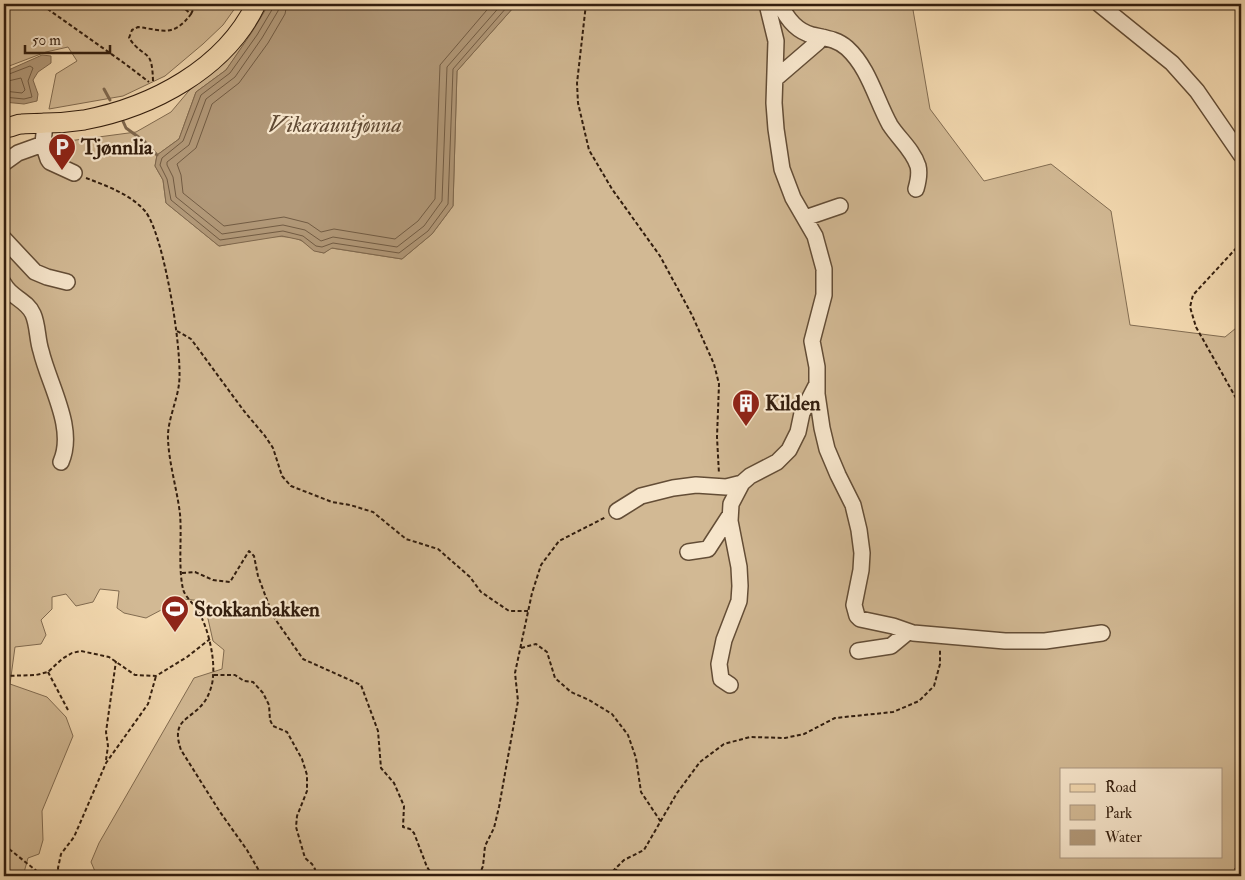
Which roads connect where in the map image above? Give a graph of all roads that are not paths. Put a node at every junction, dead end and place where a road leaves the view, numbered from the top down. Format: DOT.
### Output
graph roads {
  1 [pos="256,4"];
  2 [pos="767,4"];
  3 [pos="780,4"];
  4 [pos="1099,4"];
  5 [pos="821,37"];
  6 [pos="775,79"];
  7 [pos="10,120"];
  8 [pos="45,124"];
  9 [pos="44,144"];
  10 [pos="1241,155"];
  11 [pos="4,163"];
  12 [pos="74,173"];
  13 [pos="916,189"];
  14 [pos="840,206"];
  15 [pos="805,218"];
  16 [pos="4,239"];
  17 [pos="67,282"];
  18 [pos="4,284"];
  19 [pos="817,384"];
  20 [pos="61,462"];
  21 [pos="742,483"];
  22 [pos="617,511"];
  23 [pos="730,515"];
  24 [pos="688,552"];
  25 [pos="908,632"];
  26 [pos="1102,633"];
  27 [pos="858,651"];
  28 [pos="730,685"];
  1 -- 8 [label="main road"];
  2 -- 6 [label="street"];
  3 -- 5 [label="street"];
  4 -- 10 [label="street"];
  5 -- 6 [label="street"];
  5 -- 13 [label="street"];
  6 -- 15 [label="street"];
  7 -- 8 [label="main road"];
  8 -- 9 [label="street"];
  9 -- 11 [label="street"];
  9 -- 12 [label="street"];
  14 -- 15 [label="street"];
  15 -- 19 [label="street"];
  16 -- 17 [label="street"];
  18 -- 20 [label="street"];
  19 -- 21 [label="street"];
  19 -- 25 [label="street"];
  21 -- 22 [label="street"];
  21 -- 23 [label="street"];
  23 -- 24 [label="street"];
  23 -- 28 [label="street"];
  25 -- 26 [label="street"];
  25 -- 27 [label="street"];
}
